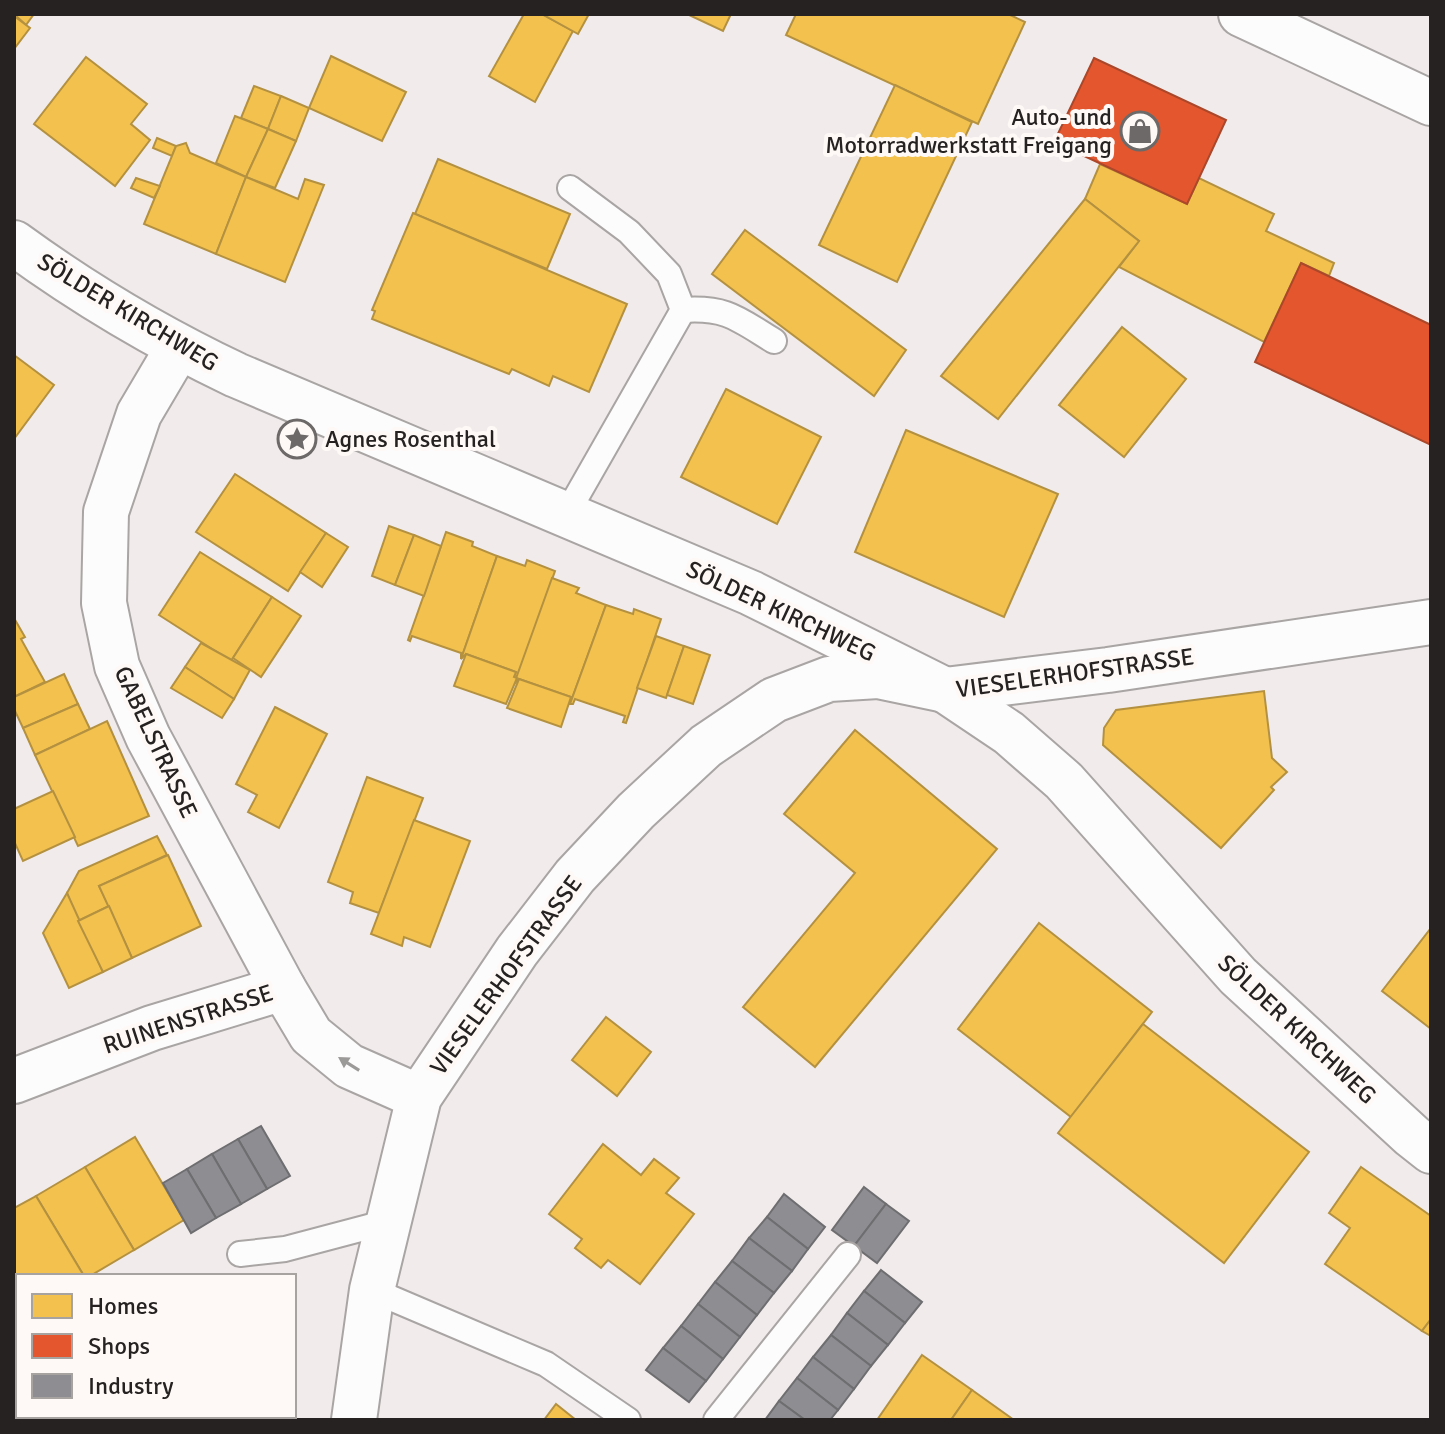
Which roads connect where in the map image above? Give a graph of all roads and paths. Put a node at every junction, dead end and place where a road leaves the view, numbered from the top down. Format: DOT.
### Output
graph roads {
  1 [pos="1241,14"];
  2 [pos="1431,103"];
  3 [pos="570,188"];
  4 [pos="14,243"];
  5 [pos="683,310"];
  6 [pos="774,341"];
  7 [pos="178,348"];
  8 [pos="566,515"];
  9 [pos="1431,622"];
  10 [pos="945,690"];
  11 [pos="283,988"];
  12 [pos="14,1081"];
  13 [pos="419,1097"];
  14 [pos="1431,1151"];
  15 [pos="387,1222"];
  16 [pos="240,1254"];
  17 [pos="848,1255"];
  18 [pos="372,1290"];
  19 [pos="354,1420"];
  20 [pos="628,1420"];
  21 [pos="716,1420"];
  1 -- 2 [label="street"];
  3 -- 5 [label="lane"];
  4 -- 7 [label="street, SÖLDER KIRCHWEG"];
  5 -- 6 [label="lane"];
  5 -- 8 [label="lane"];
  7 -- 8 [label="street, SÖLDER KIRCHWEG"];
  7 -- 11 [label="street, GABELSTRASSE"];
  8 -- 10 [label="street, SÖLDER KIRCHWEG"];
  9 -- 10 [label="street, VIESELERHOFSTRASSE"];
  10 -- 13 [label="street, VIESELERHOFSTRASSE"];
  10 -- 14 [label="street, SÖLDER KIRCHWEG"];
  11 -- 12 [label="street, RUINENSTRASSE"];
  13 -- 11 [label="street, RUINENSTRASSE, one-way"];
  13 -- 15 [label="street, VIESELERHOFSTRASSE"];
  15 -- 16 [label="lane"];
  15 -- 18 [label="street, VIESELERHOFSTRASSE"];
  17 -- 21 [label="lane"];
  18 -- 19 [label="street, VIESELERHOFSTRASSE"];
  18 -- 20 [label="lane"];
}
